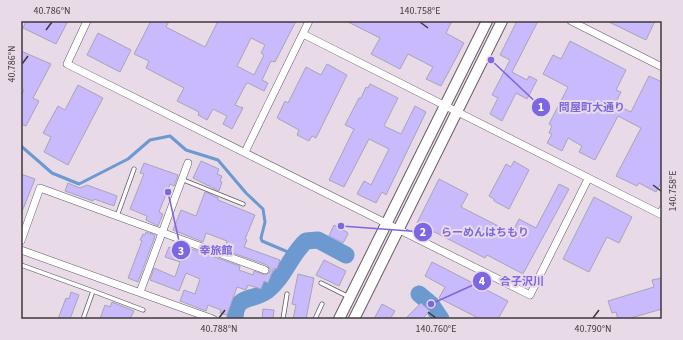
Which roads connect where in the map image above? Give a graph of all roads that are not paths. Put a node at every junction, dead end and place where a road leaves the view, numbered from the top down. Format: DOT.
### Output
graph roads {
  1 [pos="87,21"];
  2 [pos="309,21"];
  3 [pos="487,21"];
  4 [pos="502,21"];
  5 [pos="571,21"];
  6 [pos="302,34"];
  7 [pos="662,67"];
  8 [pos="445,106"];
  9 [pos="457,112"];
  10 [pos="245,152"];
  11 [pos="188,162"];
  12 [pos="134,169"];
  13 [pos="182,179"];
  14 [pos="588,179"];
  15 [pos="243,204"];
  16 [pos="661,213"];
  17 [pos="116,216"];
  18 [pos="386,224"];
  19 [pos="398,230"];
  20 [pos="162,233"];
  21 [pos="21,241"];
  22 [pos="21,250"];
  23 [pos="21,265"];
  24 [pos="265,270"];
  25 [pos="322,283"];
  26 [pos="93,291"];
  27 [pos="140,292"];
  28 [pos="287,294"];
  29 [pos="350,297"];
  30 [pos="322,304"];
  31 [pos="143,310"];
  32 [pos="83,319"];
  33 [pos="213,319"];
  34 [pos="283,319"];
  35 [pos="316,319"];
  36 [pos="339,319"];
  37 [pos="354,319"];
  1 -- 10 [label="street"];
  2 -- 6 [label="street"];
  3 -- 8 [label="street"];
  4 -- 9 [label="street"];
  5 -- 7 [label="street"];
  6 -- 8 [label="street"];
  6 -- 10 [label="street"];
  8 -- 9 [label="street"];
  8 -- 18 [label="street"];
  9 -- 14 [label="street"];
  9 -- 19 [label="street"];
  10 -- 18 [label="street"];
  11 -- 13 [label="street"];
  12 -- 17 [label="lane"];
  13 -- 15 [label="lane"];
  13 -- 20 [label="street"];
  14 -- 16 [label="street"];
  14 -- 19 [label="street"];
  17 -- 20 [label="street"];
  17 -- 21 [label="street"];
  18 -- 19 [label="street"];
  18 -- 29 [label="street"];
  19 -- 37 [label="street"];
  20 -- 24 [label="street"];
  20 -- 27 [label="street"];
  22 -- 27 [label="street"];
  23 -- 26 [label="lane"];
  25 -- 29 [label="lane"];
  26 -- 31 [label="lane"];
  26 -- 32 [label="lane"];
  27 -- 33 [label="street"];
  28 -- 34 [label="lane"];
  29 -- 36 [label="street"];
  30 -- 35 [label="lane"];
}
